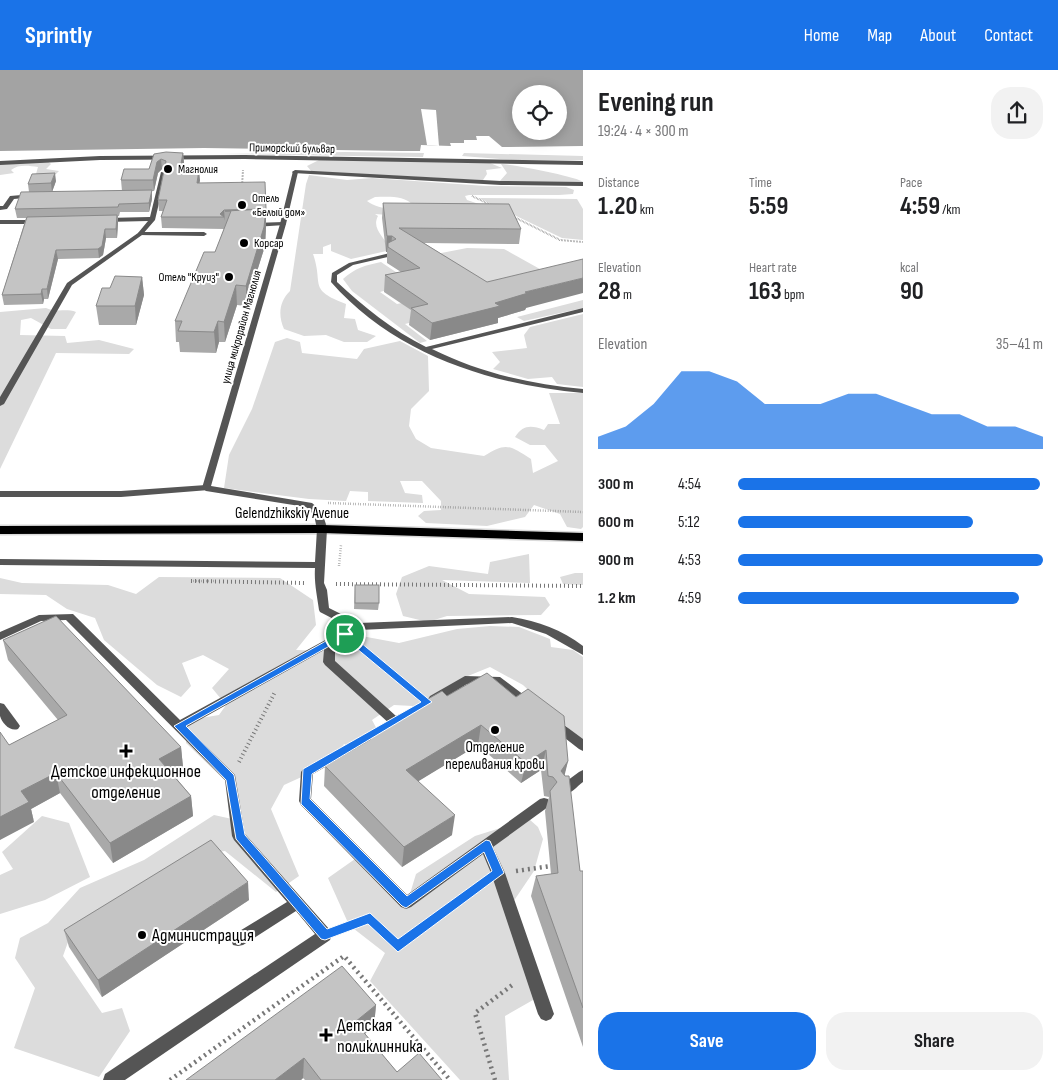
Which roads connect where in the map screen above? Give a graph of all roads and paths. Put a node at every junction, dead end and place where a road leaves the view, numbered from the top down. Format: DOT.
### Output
graph roads {
  1 [pos="0,163"];
  2 [pos="583,163"];
  3 [pos="242,172"];
  4 [pos="163,173"];
  5 [pos="583,184"];
  6 [pos="242,193"];
  7 [pos="150,195"];
  8 [pos="158,195"];
  9 [pos="469,195"];
  10 [pos="41,196"];
  11 [pos="0,208"];
  12 [pos="499,210"];
  13 [pos="507,214"];
  14 [pos="153,219"];
  15 [pos="96,220"];
  16 [pos="49,221"];
  17 [pos="0,223"];
  18 [pos="283,224"];
  19 [pos="244,225"];
  20 [pos="140,234"];
  21 [pos="204,234"];
  22 [pos="583,242"];
  23 [pos="390,255"];
  24 [pos="583,310"];
  25 [pos="425,349"];
  26 [pos="583,390"];
  27 [pos="0,404"];
  28 [pos="206,488"];
  29 [pos="0,494"];
  30 [pos="322,529"];
  31 [pos="0,530"];
  32 [pos="583,537"];
  33 [pos="0,562"];
  34 [pos="321,565"];
  35 [pos="189,581"];
  36 [pos="319,583"];
  37 [pos="583,586"];
  38 [pos="357,627"];
  39 [pos="345,634"];
  40 [pos="0,636"];
  41 [pos="330,642"];
  42 [pos="583,651"];
  43 [pos="289,665"];
  44 [pos="427,702"];
  45 [pos="0,707"];
  46 [pos="411,712"];
  47 [pos="395,722"];
  48 [pos="14,726"];
  49 [pos="179,726"];
  50 [pos="583,746"];
  51 [pos="583,775"];
  52 [pos="231,778"];
  53 [pos="564,790"];
  54 [pos="544,803"];
  55 [pos="486,844"];
  56 [pos="551,866"];
  57 [pos="498,873"];
  58 [pos="297,903"];
  59 [pos="325,935"];
  60 [pos="238,940"];
  61 [pos="531,971"];
  62 [pos="546,1014"];
  63 [pos="111,1080"];
  64 [pos="170,1080"];
  65 [pos="450,1080"];
  66 [pos="495,1080"];
  1 -- 2 [label="street, Приморский бульвар"];
  3 -- 6 [label="path"];
  4 -- 8 [label="street"];
  5 -- 18 [label="street, улица микрорайон Магнолия"];
  7 -- 8 [label="street"];
  8 -- 14 [label="street"];
  9 -- 12 [label="path"];
  10 -- 11 [label="street"];
  13 -- 22 [label="path"];
  14 -- 15 [label="street"];
  14 -- 20 [label="street"];
  16 -- 17 [label="street"];
  18 -- 19 [label="street"];
  18 -- 28 [label="street, улица микрорайон Магнолия"];
  20 -- 21 [label="street"];
  20 -- 27 [label="street"];
  23 -- 25 [label="street"];
  24 -- 25 [label="street"];
  25 -- 26 [label="street"];
  28 -- 29 [label="street"];
  28 -- 30 [label="street"];
  30 -- 31 [label="main road, Gelendzhikskiy Avenue"];
  30 -- 32 [label="main road, Gelendzhikskiy Avenue"];
  30 -- 34 [label="street"];
  33 -- 34 [label="street"];
  34 -- 36 [label="street"];
  35 -- 36 [label="path"];
  36 -- 37 [label="path"];
  36 -- 38 [label="street"];
  38 -- 39 [label="street"];
  38 -- 42 [label="street"];
  39 -- 41 [label="street"];
  39 -- 44 [label="path"];
  40 -- 49 [label="street"];
  41 -- 43 [label="street"];
  41 -- 47 [label="street"];
  43 -- 49 [label="street"];
  43 -- 52 [label="path"];
  44 -- 50 [label="street"];
  45 -- 48 [label="street"];
  46 -- 47 [label="street"];
  47 -- 55 [label="street"];
  49 -- 52 [label="street"];
  51 -- 53 [label="street"];
  52 -- 58 [label="street"];
  54 -- 55 [label="street"];
  55 -- 57 [label="street"];
  56 -- 57 [label="path"];
  57 -- 59 [label="path"];
  57 -- 61 [label="street"];
  58 -- 59 [label="street"];
  58 -- 60 [label="street"];
  59 -- 63 [label="street"];
  61 -- 62 [label="street"];
  61 -- 66 [label="path"];
  64 -- 65 [label="path"];
}
